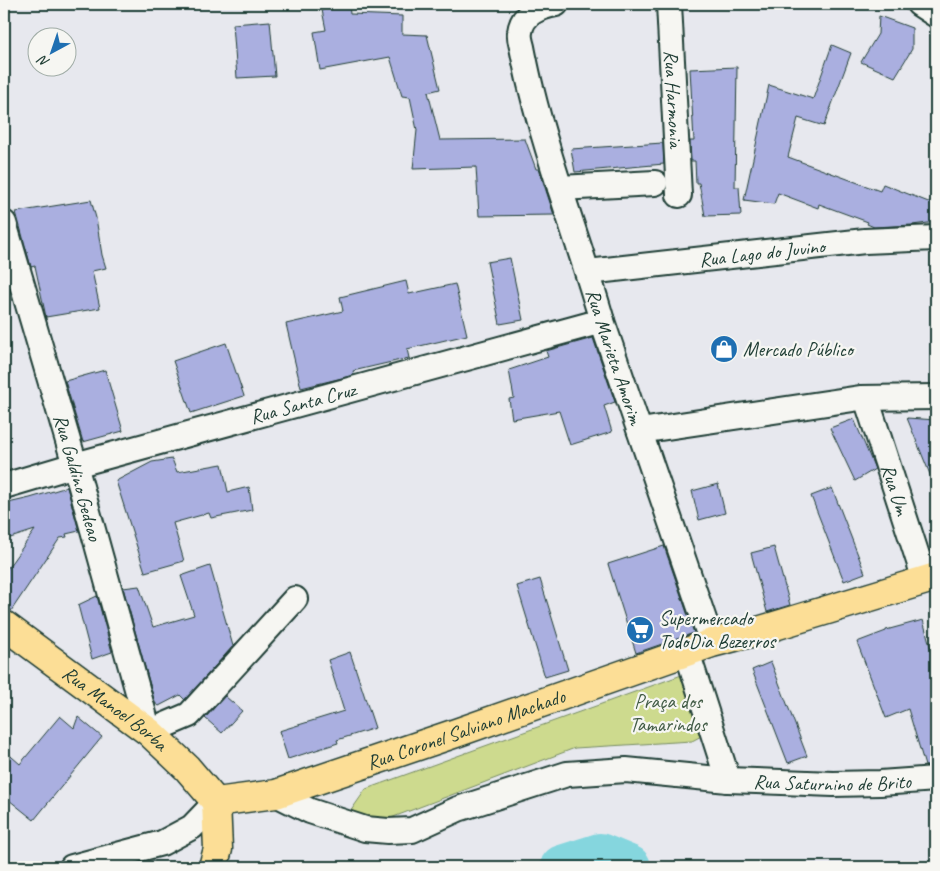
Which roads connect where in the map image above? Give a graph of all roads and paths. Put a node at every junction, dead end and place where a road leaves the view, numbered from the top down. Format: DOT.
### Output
graph roads {
  1 [pos="556,4"];
  2 [pos="668,4"];
  3 [pos="919,4"];
  4 [pos="936,15"];
  5 [pos="655,182"];
  6 [pos="560,188"];
  7 [pos="679,195"];
  8 [pos="4,224"];
  9 [pos="936,238"];
  10 [pos="588,272"];
  11 [pos="602,321"];
  12 [pos="936,397"];
  13 [pos="866,398"];
  14 [pos="640,431"];
  15 [pos="75,465"];
  16 [pos="4,486"];
  17 [pos="931,578"];
  18 [pos="295,599"];
  19 [pos="4,625"];
  20 [pos="712,643"];
  21 [pos="687,652"];
  22 [pos="149,732"];
  23 [pos="936,778"];
  24 [pos="728,780"];
  25 [pos="276,794"];
  26 [pos="216,802"];
  27 [pos="72,867"];
  28 [pos="213,867"];
  1 -- 6 [label="street, Rua Marieta Amorim"];
  2 -- 7 [label="street, Rua Harmonia"];
  3 -- 4 [label="street"];
  5 -- 6 [label="street"];
  6 -- 10 [label="street, Rua Marieta Amorim"];
  8 -- 15 [label="street, Rua Galdino Gedeao"];
  9 -- 10 [label="street, Rua Lago do Juvino"];
  10 -- 11 [label="street, Rua Marieta Amorim"];
  11 -- 14 [label="street, Rua Marieta Amorim"];
  11 -- 15 [label="street, Rua Santa Cruz"];
  12 -- 13 [label="street"];
  13 -- 14 [label="street"];
  13 -- 17 [label="street, Rua Um"];
  14 -- 20 [label="street, Rua Marieta Amorim"];
  15 -- 16 [label="street, Rua Santa Cruz"];
  15 -- 22 [label="street, Rua Galdino Gedeao"];
  17 -- 20 [label="main road, Rua Coronel Salviano Machado"];
  18 -- 22 [label="street"];
  19 -- 22 [label="main road, Rua Manoel Borba"];
  20 -- 21 [label="main road, Rua Coronel Salviano Machado"];
  21 -- 24 [label="street"];
  21 -- 25 [label="main road, Rua Coronel Salviano Machado"];
  22 -- 26 [label="main road, Rua Manoel Borba"];
  23 -- 24 [label="street, Rua Saturnino de Brito"];
  24 -- 25 [label="street"];
  25 -- 26 [label="main road, Rua Coronel Salviano Machado"];
  26 -- 27 [label="street"];
  26 -- 28 [label="main road"];
}
